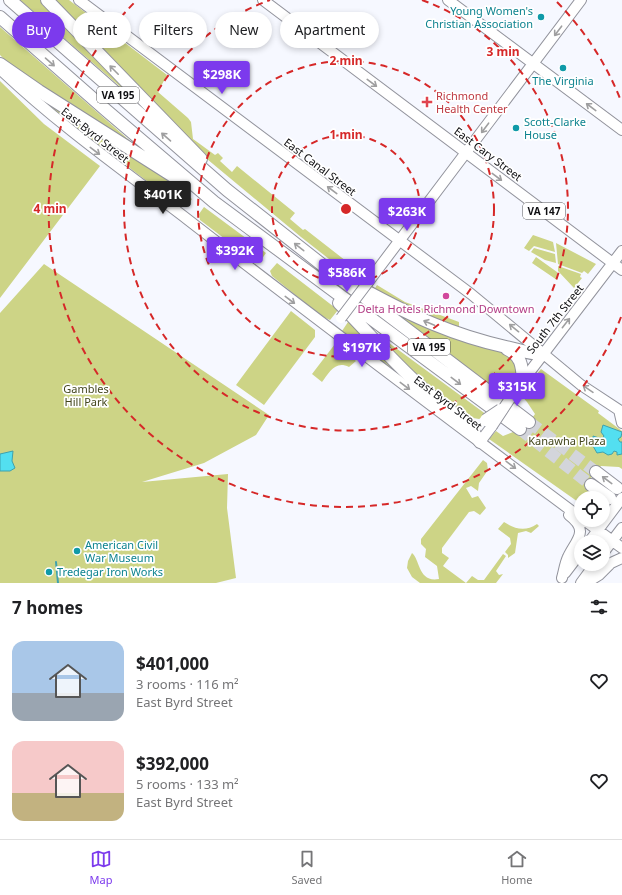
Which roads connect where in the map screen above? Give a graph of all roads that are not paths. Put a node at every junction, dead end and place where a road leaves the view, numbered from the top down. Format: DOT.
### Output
graph roads {
  1 [pos="10,0"];
  2 [pos="47,0"];
  3 [pos="79,0"];
  4 [pos="263,0"];
  5 [pos="448,0"];
  6 [pos="582,0"];
  7 [pos="0,17"];
  8 [pos="0,64"];
  9 [pos="533,64"];
  10 [pos="0,69"];
  11 [pos="622,130"];
  12 [pos="466,153"];
  13 [pos="227,190"];
  14 [pos="214,202"];
  15 [pos="400,241"];
  16 [pos="622,251"];
  17 [pos="613,263"];
  18 [pos="622,270"];
  19 [pos="330,271"];
  20 [pos="312,275"];
  21 [pos="331,331"];
  22 [pos="498,345"];
  23 [pos="543,354"];
  24 [pos="519,386"];
  25 [pos="621,409"];
  26 [pos="501,410"];
  27 [pos="462,420"];
  28 [pos="489,423"];
  29 [pos="622,423"];
  30 [pos="480,442"];
  31 [pos="596,472"];
  32 [pos="591,485"];
  33 [pos="616,495"];
  34 [pos="559,501"];
  35 [pos="574,513"];
  36 [pos="593,527"];
  37 [pos="622,528"];
  38 [pos="597,530"];
  39 [pos="594,535"];
  40 [pos="612,541"];
  41 [pos="610,544"];
  42 [pos="622,548"];
  43 [pos="622,558"];
  44 [pos="574,562"];
  45 [pos="590,571"];
  46 [pos="560,581"];
  47 [pos="581,583"];
  48 [pos="586,583"];
  13 -- 1 [label="highway, VA 195, one-way"];
  13 -- 2 [label="highway, one-way"];
  15 -- 3 [label="main road, East Canal Street, one-way"];
  4 -- 12 [label="main road, East Cary Street / VA 147, one-way"];
  5 -- 9 [label="main road"];
  6 -- 9 [label="main road, one-way"];
  7 -- 14 [label="highway, VA 195, one-way"];
  8 -- 14 [label="highway"];
  11 -- 9 [label="main road, one-way"];
  9 -- 12 [label="main road, one-way"];
  10 -- 21 [label="main road, East Byrd Street, one-way"];
  12 -- 15 [label="main road"];
  12 -- 17 [label="main road, East Cary Street / VA 147, one-way"];
  19 -- 13 [label="highway, VA 195, one-way"];
  14 -- 20 [label="highway, VA 195"];
  15 -- 21 [label="main road, bridge"];
  23 -- 15 [label="main road, East Canal Street, one-way"];
  16 -- 17 [label="main road, South 7th Street"];
  17 -- 18 [label="main road, East Cary Street / VA 147"];
  23 -- 17 [label="main road, South 7th Street, one-way"];
  20 -- 19 [label="highway, VA 195, one-way"];
  22 -- 19 [label="highway, one-way"];
  20 -- 27 [label="highway"];
  21 -- 30 [label="main road, East Byrd Street, one-way"];
  22 -- 23 [label="highway"];
  22 -- 24 [label="highway"];
  23 -- 24 [label="main road, South 7th Street"];
  25 -- 23 [label="main road, East Canal Street, one-way"];
  24 -- 26 [label="main road, South 7th Street, bridge"];
  25 -- 29 [label="main road"];
  26 -- 28 [label="highway, bridge"];
  27 -- 28 [label="highway"];
  27 -- 30 [label="highway"];
  28 -- 30 [label="main road"];
  30 -- 34 [label="main road, East Byrd Street, one-way"];
  33 -- 31 [label="highway, one-way"];
  32 -- 33 [label="highway"];
  33 -- 38 [label="main road"];
  34 -- 35 [label="main road, East Byrd Street"];
  34 -- 46 [label="main road"];
  36 -- 38 [label="main road"];
  37 -- 40 [label="main road"];
  38 -- 39 [label="main road"];
  38 -- 40 [label="main road"];
  40 -- 41 [label="main road"];
  40 -- 42 [label="main road"];
  43 -- 48 [label="main road"];
  44 -- 46 [label="main road"];
  45 -- 47 [label="main road"];
}
